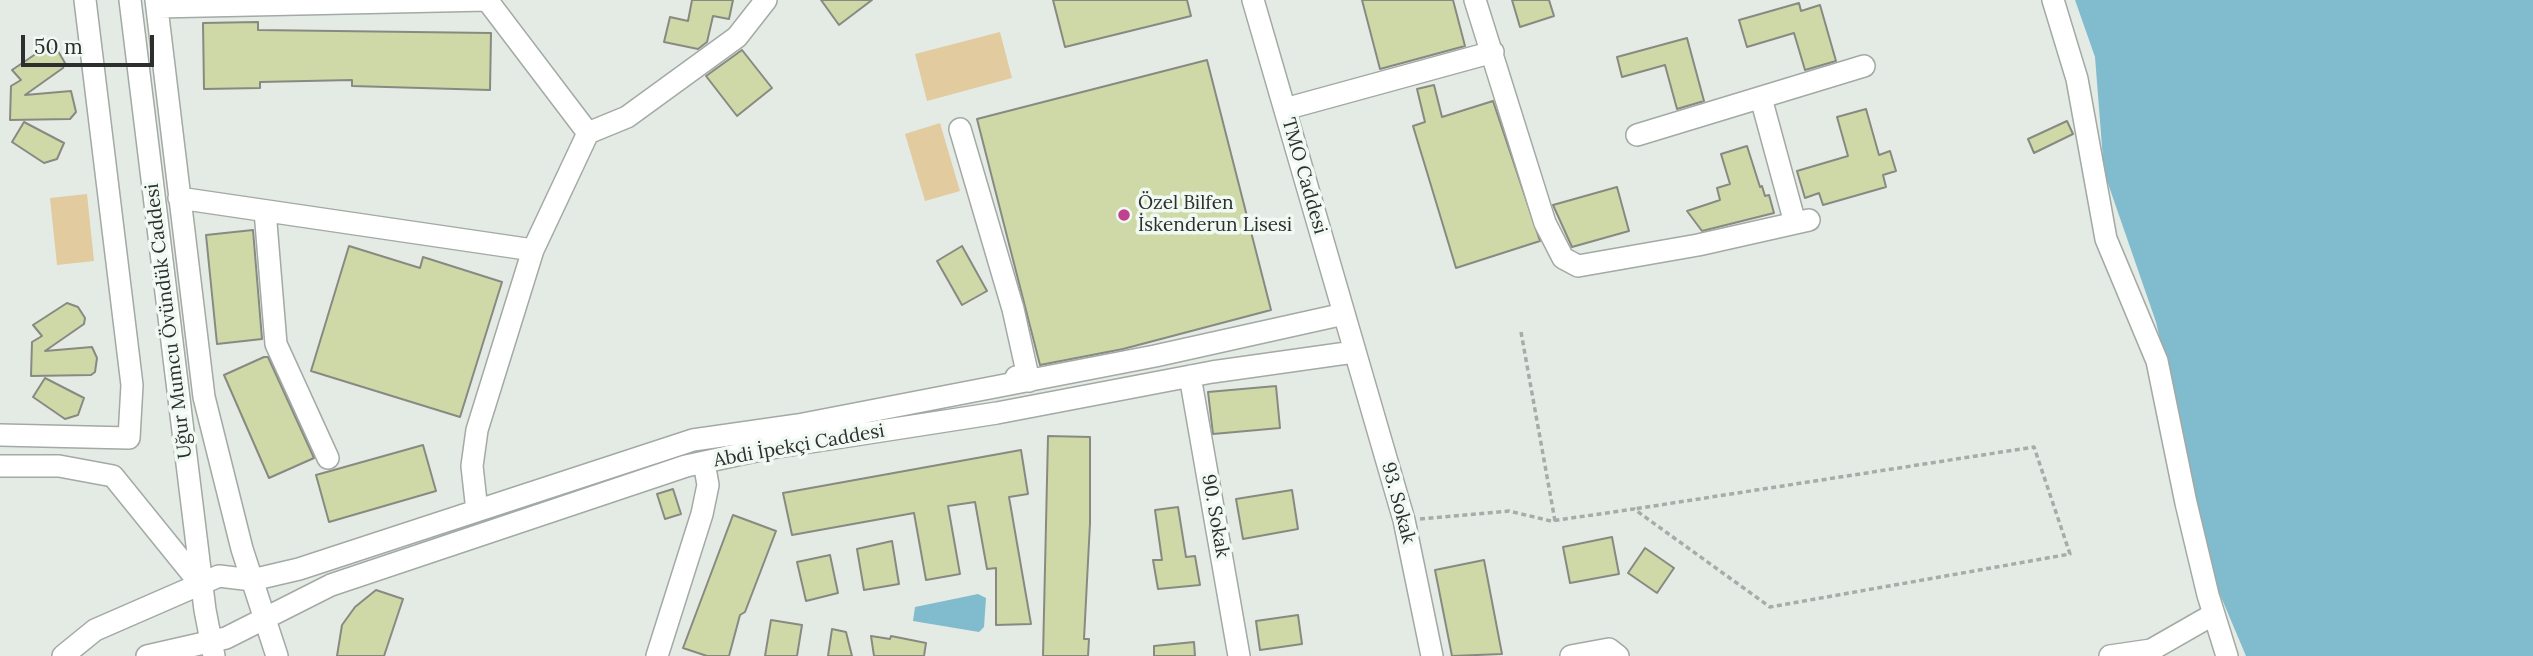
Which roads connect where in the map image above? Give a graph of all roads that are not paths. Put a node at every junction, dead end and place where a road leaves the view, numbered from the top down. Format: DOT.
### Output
graph roads {
  1 [pos="85,0"];
  2 [pos="130,0"];
  3 [pos="765,0"];
  4 [pos="1252,0"];
  5 [pos="1475,0"];
  6 [pos="2053,0"];
  7 [pos="157,3"];
  8 [pos="1493,52"];
  9 [pos="1864,66"];
  10 [pos="1761,99"];
  11 [pos="1285,109"];
  12 [pos="960,129"];
  13 [pos="587,133"];
  14 [pos="1637,135"];
  15 [pos="180,198"];
  16 [pos="265,211"];
  17 [pos="533,250"];
  18 [pos="1344,314"];
  19 [pos="1354,352"];
  20 [pos="1002,372"];
  21 [pos="1190,376"];
  22 [pos="1029,381"];
  23 [pos="0,435"];
  24 [pos="328,458"];
  25 [pos="704,462"];
  26 [pos="0,466"];
  27 [pos="477,510"];
  28 [pos="252,580"];
  29 [pos="202,586"];
  30 [pos="2214,614"];
  31 [pos="264,617"];
  32 [pos="212,649"];
  33 [pos="63,656"];
  34 [pos="147,656"];
  35 [pos="277,656"];
  36 [pos="657,656"];
  37 [pos="1239,656"];
  38 [pos="1432,656"];
  39 [pos="1571,656"];
  40 [pos="1618,656"];
  41 [pos="2109,656"];
  42 [pos="2227,656"];
  1 -- 23 [label="street"];
  2 -- 29 [label="street, Uğur Mumcu Övündük Caddesi"];
  3 -- 13 [label="street"];
  4 -- 11 [label="street, TMO Caddesi"];
  5 -- 8 [label="street"];
  6 -- 30 [label="street"];
  7 -- 13 [label="street"];
  7 -- 15 [label="street, Uğur Mumcu Övündük Caddesi"];
  8 -- 10 [label="street"];
  8 -- 11 [label="street"];
  9 -- 10 [label="street"];
  10 -- 14 [label="street"];
  11 -- 18 [label="street, TMO Caddesi"];
  12 -- 22 [label="street"];
  13 -- 17 [label="street"];
  15 -- 16 [label="street"];
  15 -- 28 [label="street, Uğur Mumcu Övündük Caddesi"];
  16 -- 17 [label="street"];
  16 -- 24 [label="street"];
  17 -- 27 [label="street"];
  18 -- 19 [label="street, TMO Caddesi"];
  18 -- 22 [label="street, Abdi İpekçi Caddesi"];
  19 -- 21 [label="street, Abdi İpekçi Caddesi"];
  19 -- 38 [label="street, 93. Sokak"];
  20 -- 22 [label="street"];
  21 -- 25 [label="street, Abdi İpekçi Caddesi"];
  21 -- 37 [label="street, 90. Sokak"];
  22 -- 27 [label="street, Abdi İpekçi Caddesi"];
  25 -- 31 [label="street, Abdi İpekçi Caddesi"];
  25 -- 36 [label="street"];
  26 -- 29 [label="street"];
  27 -- 28 [label="street, Abdi İpekçi Caddesi"];
  28 -- 29 [label="street, Abdi İpekçi Caddesi"];
  28 -- 31 [label="street, Uğur Mumcu Övündük Caddesi"];
  29 -- 32 [label="street, Uğur Mumcu Övündük Caddesi"];
  29 -- 33 [label="street, Abdi İpekçi Caddesi"];
  30 -- 41 [label="street"];
  30 -- 42 [label="street"];
  31 -- 32 [label="street, Abdi İpekçi Caddesi"];
  31 -- 35 [label="street, Uğur Mumcu Övündük Caddesi"];
  32 -- 34 [label="street, Abdi İpekçi Caddesi"];
  39 -- 40 [label="street"];
}
